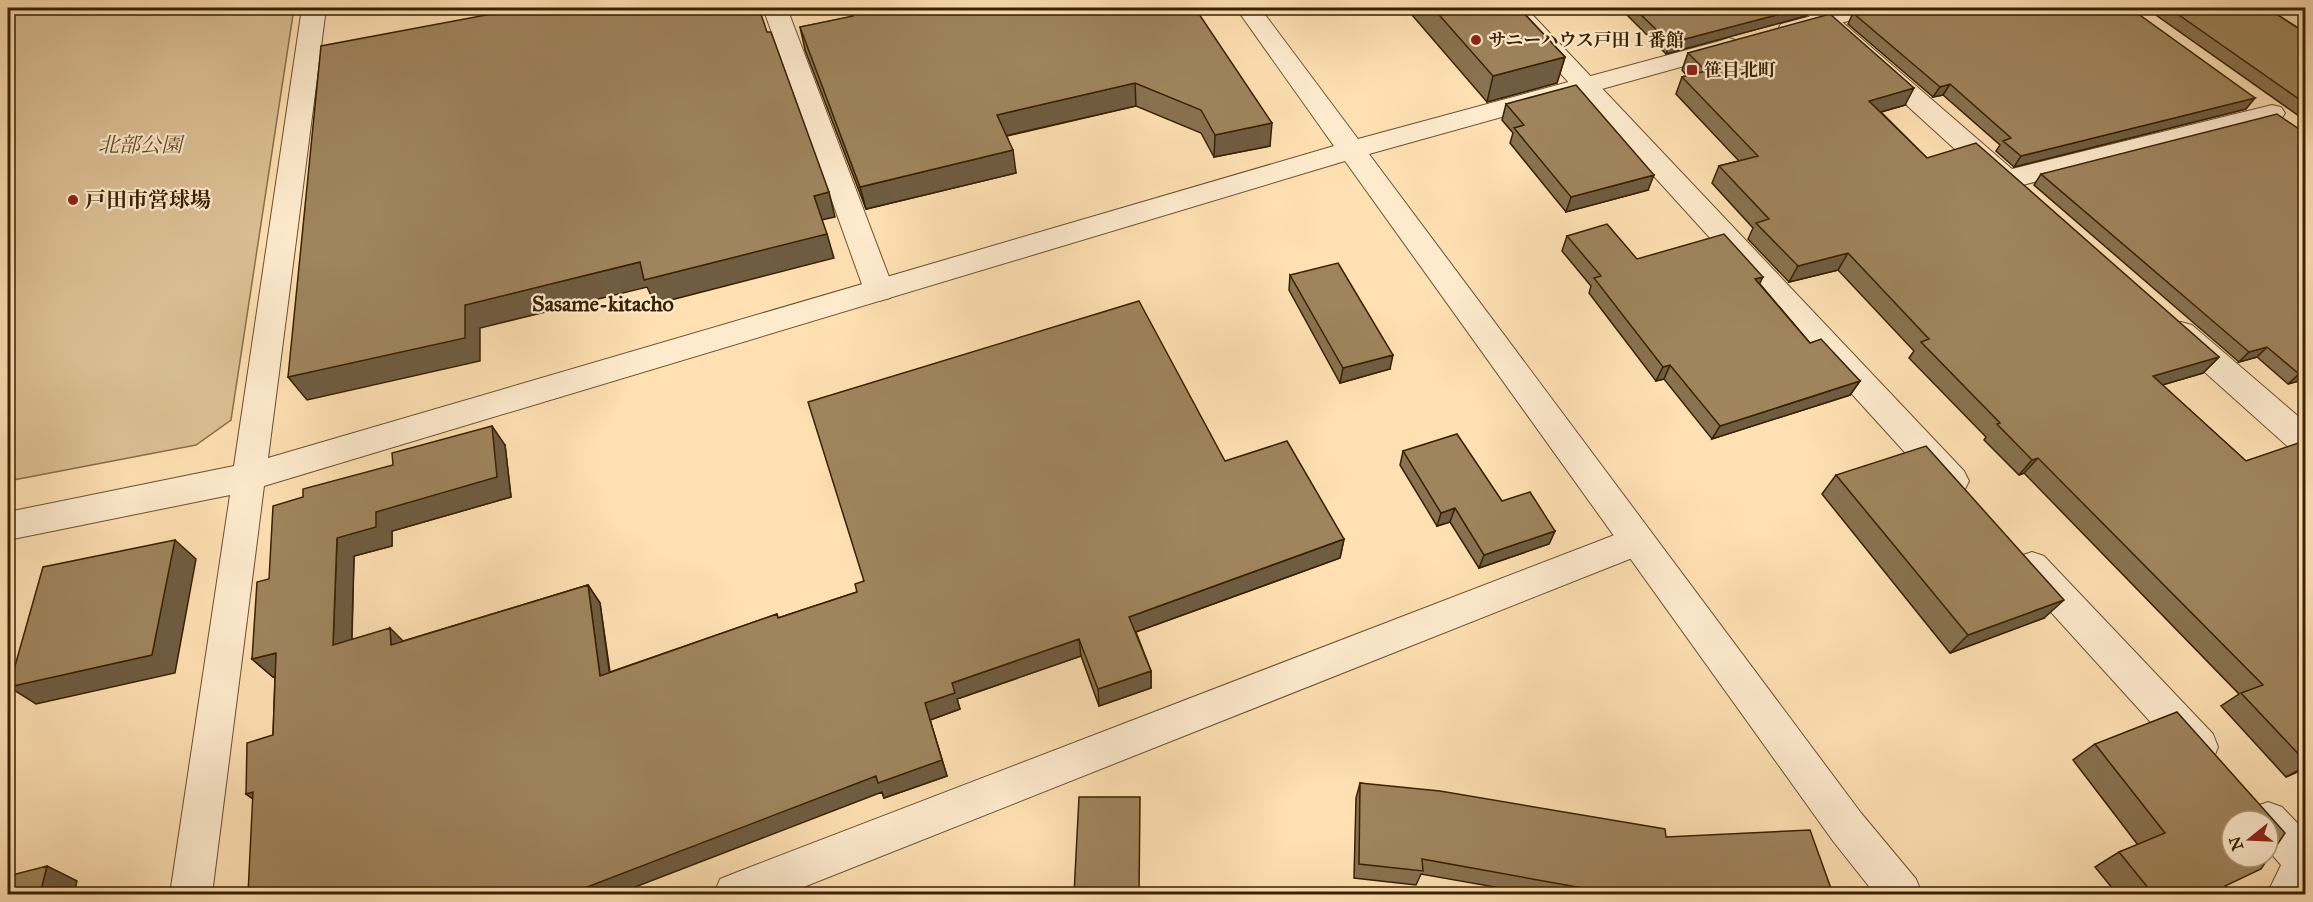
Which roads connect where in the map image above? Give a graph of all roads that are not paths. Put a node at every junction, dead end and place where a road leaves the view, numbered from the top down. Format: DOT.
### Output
graph roads {
  1 [pos="314,8"];
  2 [pos="775,8"];
  3 [pos="1248,8"];
  4 [pos="1514,8"];
  5 [pos="1870,8"];
  6 [pos="1818,13"];
  7 [pos="1586,85"];
  8 [pos="2244,92"];
  9 [pos="1351,150"];
  10 [pos="2007,180"];
  11 [pos="2033,203"];
  12 [pos="879,290"];
  13 [pos="2165,319"];
  14 [pos="2306,443"];
  15 [pos="249,477"];
  16 [pos="1975,506"];
  17 [pos="8,526"];
  18 [pos="1638,541"];
  19 [pos="2016,549"];
  20 [pos="2219,768"];
  21 [pos="2280,842"];
  22 [pos="2299,871"];
  23 [pos="191,894"];
  24 [pos="735,894"];
  25 [pos="1901,894"];
  1 -- 15 [label="street"];
  2 -- 12 [label="street"];
  3 -- 9 [label="street"];
  4 -- 7 [label="street"];
  5 -- 6 [label="street"];
  6 -- 7 [label="street"];
  6 -- 10 [label="street"];
  7 -- 9 [label="street"];
  7 -- 16 [label="street"];
  8 -- 10 [label="street"];
  9 -- 12 [label="street"];
  9 -- 18 [label="street"];
  10 -- 11 [label="street"];
  12 -- 15 [label="street"];
  13 -- 14 [label="street"];
  15 -- 17 [label="street"];
  15 -- 23 [label="street"];
  18 -- 24 [label="street"];
  18 -- 25 [label="street"];
  19 -- 20 [label="street"];
  21 -- 22 [label="street"];
}
